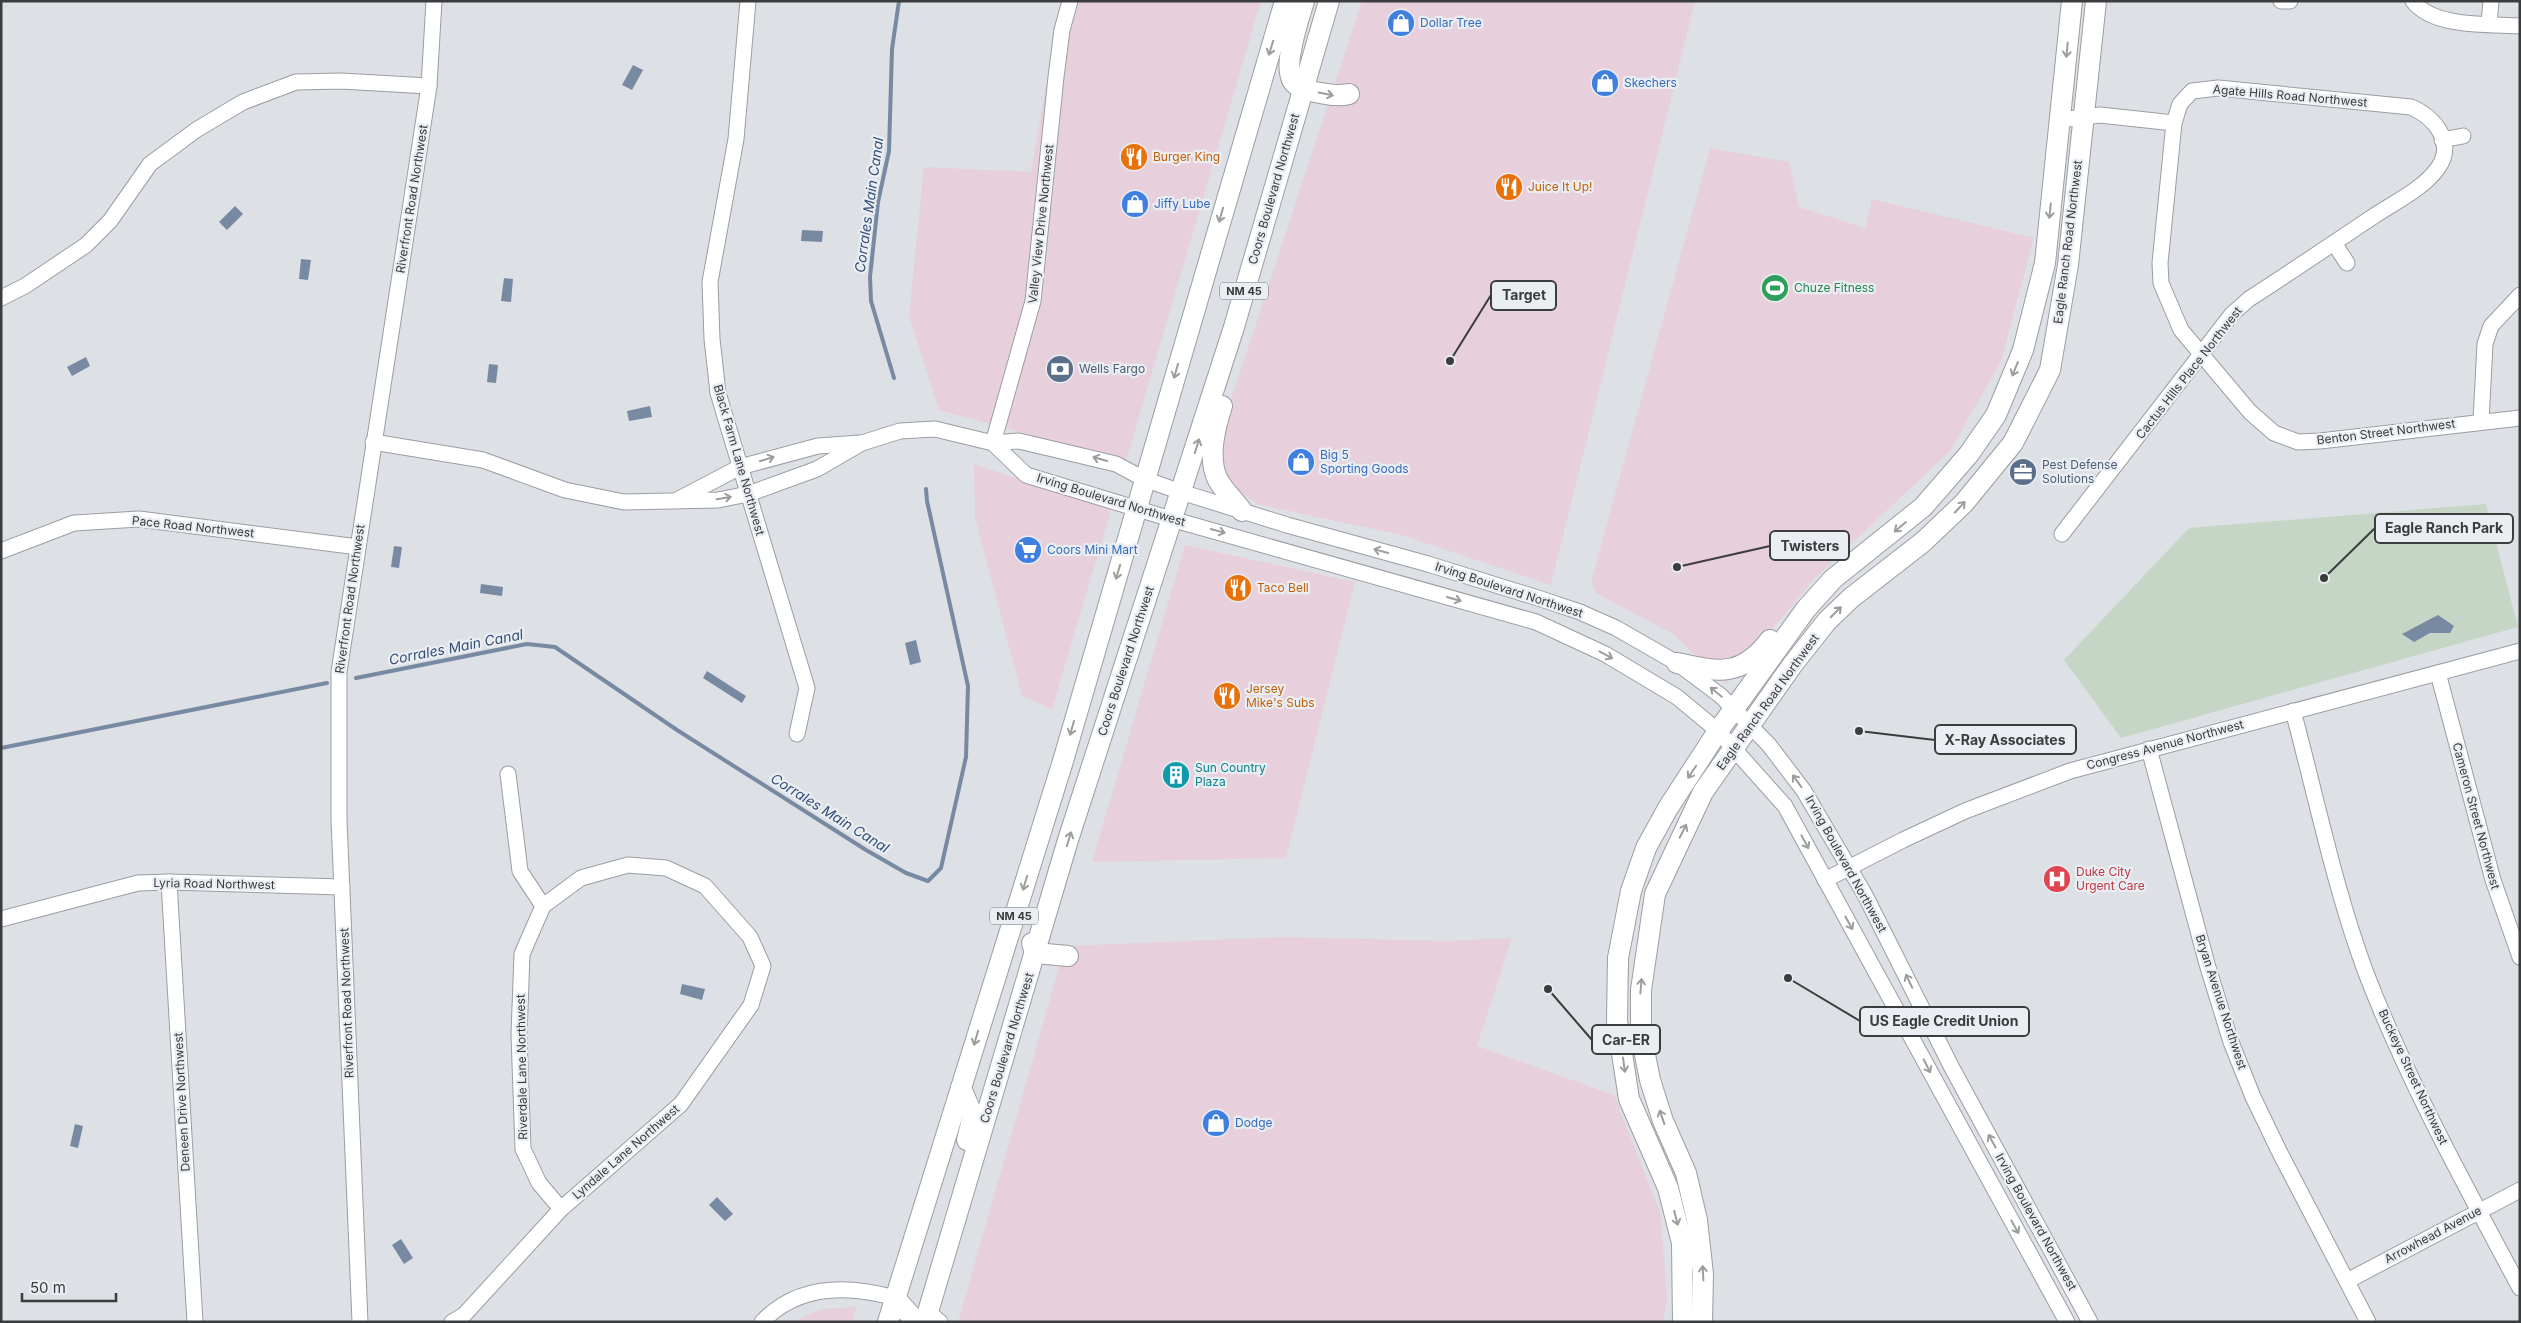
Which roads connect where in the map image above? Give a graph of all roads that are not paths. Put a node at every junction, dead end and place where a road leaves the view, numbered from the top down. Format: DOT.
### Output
graph roads {
  1 [pos="434,1"];
  2 [pos="748,1"];
  3 [pos="1070,1"];
  4 [pos="1285,1"];
  5 [pos="1304,1"];
  6 [pos="1329,1"];
  7 [pos="2072,1"];
  8 [pos="2096,1"];
  9 [pos="2281,1"];
  10 [pos="2290,1"];
  11 [pos="2413,1"];
  12 [pos="2491,1"];
  13 [pos="2488,24"];
  14 [pos="2520,26"];
  15 [pos="429,86"];
  16 [pos="1303,89"];
  17 [pos="1349,94"];
  18 [pos="2084,117"];
  19 [pos="2060,120"];
  20 [pos="2174,123"];
  21 [pos="2463,136"];
  22 [pos="2442,140"];
  23 [pos="2334,243"];
  24 [pos="2347,263"];
  25 [pos="2520,295"];
  26 [pos="1,298"];
  27 [pos="1234,327"];
  28 [pos="2202,354"];
  29 [pos="2520,418"];
  30 [pos="2481,421"];
  31 [pos="373,442"];
  32 [pos="862,443"];
  33 [pos="993,443"];
  34 [pos="740,467"];
  35 [pos="1144,479"];
  36 [pos="1181,492"];
  37 [pos="748,494"];
  38 [pos="675,501"];
  39 [pos="1137,509"];
  40 [pos="1242,511"];
  41 [pos="1171,518"];
  42 [pos="2062,534"];
  43 [pos="358,547"];
  44 [pos="1,551"];
  45 [pos="1854,562"];
  46 [pos="2520,651"];
  47 [pos="1676,663"];
  48 [pos="2438,673"];
  49 [pos="1735,709"];
  50 [pos="2293,711"];
  51 [pos="1751,726"];
  52 [pos="1718,731"];
  53 [pos="797,734"];
  54 [pos="1735,747"];
  55 [pos="2149,749"];
  56 [pos="508,774"];
  57 [pos="1046,815"];
  58 [pos="1850,868"];
  59 [pos="1825,880"];
  60 [pos="169,882"];
  61 [pos="342,887"];
  62 [pos="543,906"];
  63 [pos="1,919"];
  64 [pos="1035,954"];
  65 [pos="1068,956"];
  66 [pos="2520,957"];
  67 [pos="961,1088"];
  68 [pos="2520,1190"];
  69 [pos="561,1209"];
  70 [pos="2479,1212"];
  71 [pos="2347,1281"];
  72 [pos="2520,1288"];
  73 [pos="895,1298"];
  74 [pos="926,1319"];
  75 [pos="195,1322"];
  76 [pos="360,1322"];
  77 [pos="452,1322"];
  78 [pos="762,1322"];
  79 [pos="888,1322"];
  80 [pos="1683,1322"];
  81 [pos="1702,1322"];
  82 [pos="2067,1322"];
  83 [pos="2090,1322"];
  84 [pos="2368,1322"];
  1 -- 15 [label="street, Riverfront Road Northwest"];
  2 -- 34 [label="street, Black Farm Lane Northwest"];
  3 -- 33 [label="street, Valley View Drive Northwest"];
  4 -- 35 [label="main road, NM 45, one-way"];
  5 -- 16 [label="main road"];
  6 -- 16 [label="main road, Coors Boulevard Northwest / NM 45"];
  7 -- 19 [label="main road, Eagle Ranch Road Northwest, one-way"];
  8 -- 18 [label="main road, Eagle Ranch Road Northwest"];
  9 -- 10 [label="street"];
  11 -- 13 [label="street"];
  12 -- 13 [label="street"];
  13 -- 14 [label="street"];
  15 -- 26 [label="street"];
  15 -- 31 [label="street, Riverfront Road Northwest"];
  16 -- 17 [label="main road, one-way"];
  16 -- 27 [label="main road, Coors Boulevard Northwest / NM 45"];
  18 -- 19 [label="street"];
  18 -- 20 [label="street"];
  51 -- 18 [label="main road, Eagle Ranch Road Northwest, one-way"];
  19 -- 45 [label="main road, Eagle Ranch Road Northwest, one-way"];
  20 -- 22 [label="street, Agate Hills Road Northwest"];
  20 -- 28 [label="street, Benton Street Northwest"];
  21 -- 22 [label="street"];
  22 -- 23 [label="street, Cactus Hills Place Northwest"];
  23 -- 24 [label="street"];
  23 -- 28 [label="street, Cactus Hills Place Northwest"];
  25 -- 30 [label="street"];
  36 -- 27 [label="main road, Coors Boulevard Northwest / NM 45, one-way"];
  27 -- 40 [label="main road"];
  28 -- 30 [label="street, Benton Street Northwest"];
  28 -- 42 [label="street, Cactus Hills Place Northwest"];
  29 -- 30 [label="street, Benton Street Northwest"];
  31 -- 38 [label="street"];
  31 -- 43 [label="street, Riverfront Road Northwest"];
  32 -- 33 [label="street"];
  34 -- 32 [label="street, one-way"];
  32 -- 37 [label="street"];
  35 -- 33 [label="street, Irving Boulevard Northwest, one-way"];
  33 -- 39 [label="street, Irving Boulevard Northwest"];
  34 -- 37 [label="street, Black Farm Lane Northwest"];
  34 -- 38 [label="street"];
  35 -- 36 [label="street, Irving Boulevard Northwest"];
  35 -- 39 [label="main road, NM 45"];
  36 -- 40 [label="street, Irving Boulevard Northwest"];
  36 -- 41 [label="main road, Coors Boulevard Northwest / NM 45"];
  38 -- 37 [label="street, one-way"];
  37 -- 53 [label="street, Black Farm Lane Northwest"];
  39 -- 41 [label="street, Irving Boulevard Northwest"];
  39 -- 57 [label="main road, NM 45, one-way"];
  47 -- 40 [label="street, Irving Boulevard Northwest, one-way"];
  41 -- 52 [label="street, Irving Boulevard Northwest, one-way"];
  64 -- 41 [label="main road, Coors Boulevard Northwest / NM 45, one-way"];
  43 -- 44 [label="street, Pace Road Northwest"];
  43 -- 61 [label="street, Riverfront Road Northwest"];
  45 -- 47 [label="main road"];
  45 -- 49 [label="main road, Eagle Ranch Road Northwest"];
  46 -- 48 [label="street, Congress Avenue Northwest"];
  49 -- 47 [label="street, Irving Boulevard Northwest, one-way"];
  48 -- 50 [label="street, Congress Avenue Northwest"];
  48 -- 66 [label="street, Cameron Street Northwest"];
  49 -- 51 [label="street, Irving Boulevard Northwest"];
  49 -- 52 [label="main road, Eagle Ranch Road Northwest"];
  50 -- 55 [label="street, Congress Avenue Northwest"];
  50 -- 70 [label="street, Buckeye Street Northwest"];
  51 -- 54 [label="main road, Eagle Ranch Road Northwest"];
  58 -- 51 [label="street, Irving Boulevard Northwest, one-way"];
  52 -- 54 [label="street, Irving Boulevard Northwest"];
  52 -- 80 [label="main road, Eagle Ranch Road Northwest, one-way"];
  54 -- 59 [label="street, Irving Boulevard Northwest, one-way"];
  81 -- 54 [label="main road, Eagle Ranch Road Northwest, one-way"];
  55 -- 58 [label="street, Congress Avenue Northwest"];
  55 -- 71 [label="street, Bryan Avenue Northwest"];
  56 -- 62 [label="street"];
  57 -- 64 [label="main road"];
  57 -- 67 [label="main road, NM 45, one-way"];
  58 -- 59 [label="street, Congress Avenue Northwest"];
  83 -- 58 [label="street, Irving Boulevard Northwest, one-way"];
  59 -- 82 [label="street, Irving Boulevard Northwest, one-way"];
  60 -- 61 [label="street, Lyria Road Northwest"];
  60 -- 63 [label="street, Lyria Road Northwest"];
  60 -- 75 [label="street, Deneen Drive Northwest"];
  61 -- 76 [label="street, Riverfront Road Northwest"];
  62 -- 69 [label="street, Riverdale Lane Northwest"];
  62 -- 69 [label="street, Lyndale Lane Northwest"];
  64 -- 65 [label="main road"];
  64 -- 74 [label="main road, Coors Boulevard Northwest / NM 45"];
  67 -- 73 [label="main road, NM 45"];
  67 -- 74 [label="main road"];
  68 -- 70 [label="street, Arrowhead Avenue"];
  69 -- 77 [label="street, Lyndale Lane Northwest"];
  70 -- 71 [label="street, Arrowhead Avenue"];
  70 -- 72 [label="street, Buckeye Street Northwest"];
  71 -- 84 [label="street, Bryan Avenue Northwest"];
  73 -- 74 [label="main road"];
  73 -- 78 [label="street"];
  73 -- 79 [label="main road, NM 45"];
}
